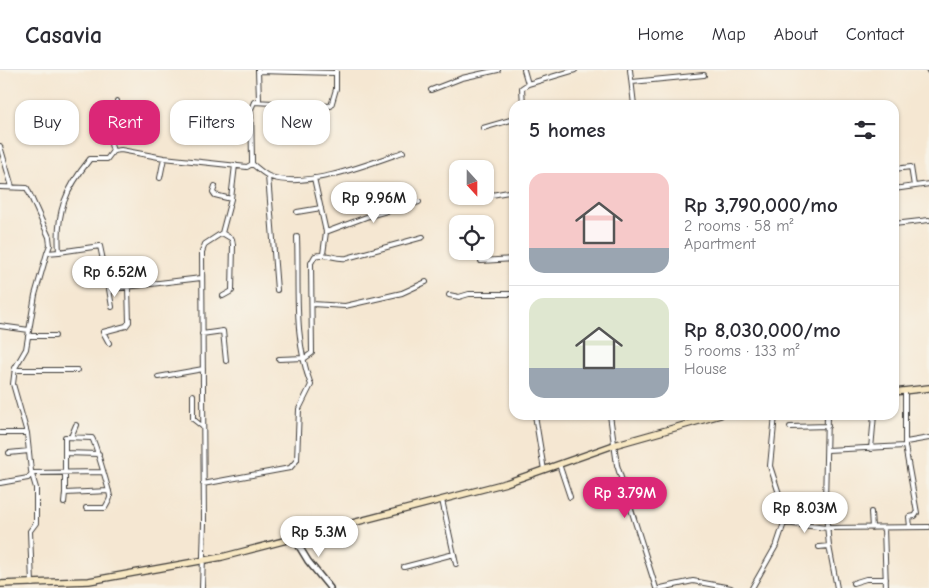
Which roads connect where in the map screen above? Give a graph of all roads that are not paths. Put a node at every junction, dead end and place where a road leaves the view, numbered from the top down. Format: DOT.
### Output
graph roads {
  1 [pos="498,70"];
  2 [pos="524,70"];
  3 [pos="575,70"];
  4 [pos="630,70"];
  5 [pos="258,71"];
  6 [pos="336,71"];
  7 [pos="704,75"];
  8 [pos="632,82"];
  9 [pos="528,84"];
  10 [pos="431,90"];
  11 [pos="259,100"];
  12 [pos="523,100"];
  13 [pos="634,100"];
  14 [pos="509,120"];
  15 [pos="483,128"];
  16 [pos="111,145"];
  17 [pos="0,146"];
  18 [pos="113,151"];
  19 [pos="403,152"];
  20 [pos="164,158"];
  21 [pos="252,164"];
  22 [pos="236,166"];
  23 [pos="899,168"];
  24 [pos="268,176"];
  25 [pos="160,178"];
  26 [pos="314,178"];
  27 [pos="929,184"];
  28 [pos="215,186"];
  29 [pos="914,186"];
  30 [pos="12,187"];
  31 [pos="0,188"];
  32 [pos="899,189"];
  33 [pos="509,192"];
  34 [pos="494,195"];
  35 [pos="231,198"];
  36 [pos="419,202"];
  37 [pos="321,208"];
  38 [pos="297,212"];
  39 [pos="929,220"];
  40 [pos="899,223"];
  41 [pos="326,232"];
  42 [pos="222,233"];
  43 [pos="297,237"];
  44 [pos="423,237"];
  45 [pos="57,252"];
  46 [pos="48,253"];
  47 [pos="323,254"];
  48 [pos="509,259"];
  49 [pos="481,261"];
  50 [pos="200,278"];
  51 [pos="426,282"];
  52 [pos="109,288"];
  53 [pos="128,288"];
  54 [pos="277,290"];
  55 [pos="509,294"];
  56 [pos="449,295"];
  57 [pos="223,296"];
  58 [pos="312,304"];
  59 [pos="112,307"];
  60 [pos="0,326"];
  61 [pos="29,330"];
  62 [pos="202,334"];
  63 [pos="28,336"];
  64 [pos="55,336"];
  65 [pos="109,343"];
  66 [pos="302,358"];
  67 [pos="279,359"];
  68 [pos="226,361"];
  69 [pos="202,369"];
  70 [pos="14,370"];
  71 [pos="77,370"];
  72 [pos="158,376"];
  73 [pos="929,388"];
  74 [pos="906,391"];
  75 [pos="899,392"];
  76 [pos="193,395"];
  77 [pos="536,420"];
  78 [pos="611,420"];
  79 [pos="703,420"];
  80 [pos="774,420"];
  81 [pos="827,420"];
  82 [pos="874,420"];
  83 [pos="76,425"];
  84 [pos="828,426"];
  85 [pos="203,427"];
  86 [pos="790,427"];
  87 [pos="0,433"];
  88 [pos="27,433"];
  89 [pos="71,437"];
  90 [pos="929,438"];
  91 [pos="905,444"];
  92 [pos="614,446"];
  93 [pos="871,449"];
  94 [pos="827,450"];
  95 [pos="29,451"];
  96 [pos="9,453"];
  97 [pos="65,453"];
  98 [pos="99,454"];
  99 [pos="559,464"];
  100 [pos="544,470"];
  101 [pos="102,472"];
  102 [pos="32,473"];
  103 [pos="63,473"];
  104 [pos="0,483"];
  105 [pos="203,484"];
  106 [pos="109,491"];
  107 [pos="64,493"];
  108 [pos="570,497"];
  109 [pos="442,500"];
  110 [pos="64,503"];
  111 [pos="86,508"];
  112 [pos="871,512"];
  113 [pos="784,523"];
  114 [pos="910,527"];
  115 [pos="929,527"];
  116 [pos="827,528"];
  117 [pos="872,528"];
  118 [pos="884,528"];
  119 [pos="294,538"];
  120 [pos="819,546"];
  121 [pos="829,546"];
  122 [pos="454,554"];
  123 [pos="203,561"];
  124 [pos="456,564"];
  125 [pos="404,567"];
  126 [pos="886,578"];
  127 [pos="853,583"];
  128 [pos="0,584"];
  129 [pos="32,584"];
  130 [pos="61,585"];
  131 [pos="90,585"];
  132 [pos="18,586"];
  133 [pos="202,588"];
  134 [pos="330,588"];
  135 [pos="656,588"];
  136 [pos="661,588"];
  137 [pos="731,588"];
  138 [pos="752,588"];
  139 [pos="836,588"];
  140 [pos="886,588"];
  1 -- 10 [label="street"];
  2 -- 9 [label="street"];
  3 -- 9 [label="street"];
  4 -- 8 [label="street"];
  5 -- 6 [label="street"];
  5 -- 11 [label="street"];
  6 -- 11 [label="street"];
  7 -- 8 [label="street"];
  8 -- 13 [label="street"];
  9 -- 12 [label="street"];
  11 -- 21 [label="street"];
  14 -- 15 [label="street"];
  16 -- 18 [label="street"];
  17 -- 30 [label="street"];
  18 -- 20 [label="street"];
  18 -- 45 [label="street"];
  19 -- 26 [label="street"];
  20 -- 22 [label="street"];
  20 -- 25 [label="street"];
  21 -- 22 [label="street"];
  21 -- 24 [label="street"];
  22 -- 35 [label="street"];
  23 -- 29 [label="street"];
  24 -- 26 [label="street"];
  24 -- 54 [label="street"];
  26 -- 37 [label="street"];
  27 -- 29 [label="street"];
  28 -- 35 [label="street"];
  29 -- 32 [label="street"];
  30 -- 31 [label="street"];
  30 -- 46 [label="street"];
  33 -- 34 [label="street"];
  35 -- 42 [label="street"];
  36 -- 41 [label="street"];
  37 -- 38 [label="street"];
  37 -- 41 [label="street"];
  39 -- 40 [label="street"];
  41 -- 47 [label="street"];
  42 -- 50 [label="street"];
  42 -- 57 [label="street"];
  43 -- 66 [label="street"];
  44 -- 47 [label="street"];
  45 -- 46 [label="street"];
  45 -- 52 [label="street"];
  46 -- 61 [label="street"];
  47 -- 58 [label="street"];
  48 -- 49 [label="street"];
  50 -- 53 [label="street"];
  50 -- 62 [label="street"];
  51 -- 58 [label="street"];
  52 -- 53 [label="street"];
  52 -- 59 [label="street"];
  53 -- 65 [label="street"];
  55 -- 56 [label="street"];
  58 -- 66 [label="street"];
  60 -- 61 [label="street"];
  61 -- 63 [label="street"];
  62 -- 68 [label="street"];
  62 -- 69 [label="street"];
  63 -- 64 [label="street"];
  63 -- 70 [label="street"];
  66 -- 67 [label="street"];
  66 -- 105 [label="street"];
  69 -- 72 [label="street"];
  69 -- 85 [label="street"];
  70 -- 71 [label="street"];
  70 -- 88 [label="street"];
  73 -- 74 [label="main road"];
  74 -- 75 [label="main road"];
  74 -- 91 [label="street"];
  76 -- 85 [label="street"];
  77 -- 100 [label="street"];
  78 -- 92 [label="street"];
  79 -- 92 [label="main road"];
  80 -- 113 [label="street"];
  81 -- 84 [label="street"];
  82 -- 93 [label="street"];
  83 -- 89 [label="street"];
  84 -- 86 [label="street"];
  84 -- 94 [label="street"];
  85 -- 105 [label="street"];
  87 -- 88 [label="street"];
  88 -- 95 [label="street"];
  89 -- 97 [label="street"];
  89 -- 98 [label="street"];
  90 -- 91 [label="street"];
  91 -- 93 [label="street"];
  91 -- 114 [label="street"];
  92 -- 99 [label="main road"];
  92 -- 135 [label="street"];
  93 -- 94 [label="street"];
  94 -- 116 [label="street"];
  95 -- 96 [label="street"];
  95 -- 102 [label="street"];
  97 -- 98 [label="street"];
  97 -- 103 [label="street"];
  98 -- 101 [label="street"];
  99 -- 100 [label="main road"];
  99 -- 108 [label="street"];
  100 -- 109 [label="main road"];
  101 -- 103 [label="street"];
  101 -- 106 [label="street"];
  102 -- 103 [label="street"];
  102 -- 104 [label="street"];
  102 -- 129 [label="street"];
  103 -- 107 [label="street"];
  105 -- 123 [label="street"];
  106 -- 107 [label="street"];
  106 -- 111 [label="street"];
  107 -- 110 [label="street"];
  109 -- 119 [label="main road"];
  109 -- 122 [label="street"];
  112 -- 117 [label="street"];
  113 -- 116 [label="street"];
  113 -- 138 [label="street"];
  114 -- 115 [label="street"];
  114 -- 118 [label="street"];
  116 -- 117 [label="street"];
  116 -- 121 [label="street"];
  117 -- 118 [label="street"];
  118 -- 126 [label="street"];
  119 -- 123 [label="main road"];
  119 -- 134 [label="street"];
  120 -- 121 [label="street"];
  121 -- 139 [label="street"];
  122 -- 124 [label="street"];
  122 -- 125 [label="street"];
  123 -- 131 [label="main road"];
  123 -- 133 [label="street"];
  126 -- 127 [label="street"];
  126 -- 140 [label="street"];
  128 -- 132 [label="main road"];
  129 -- 130 [label="main road"];
  129 -- 132 [label="main road"];
  130 -- 131 [label="main road"];
  136 -- 137 [label="street"];
}
